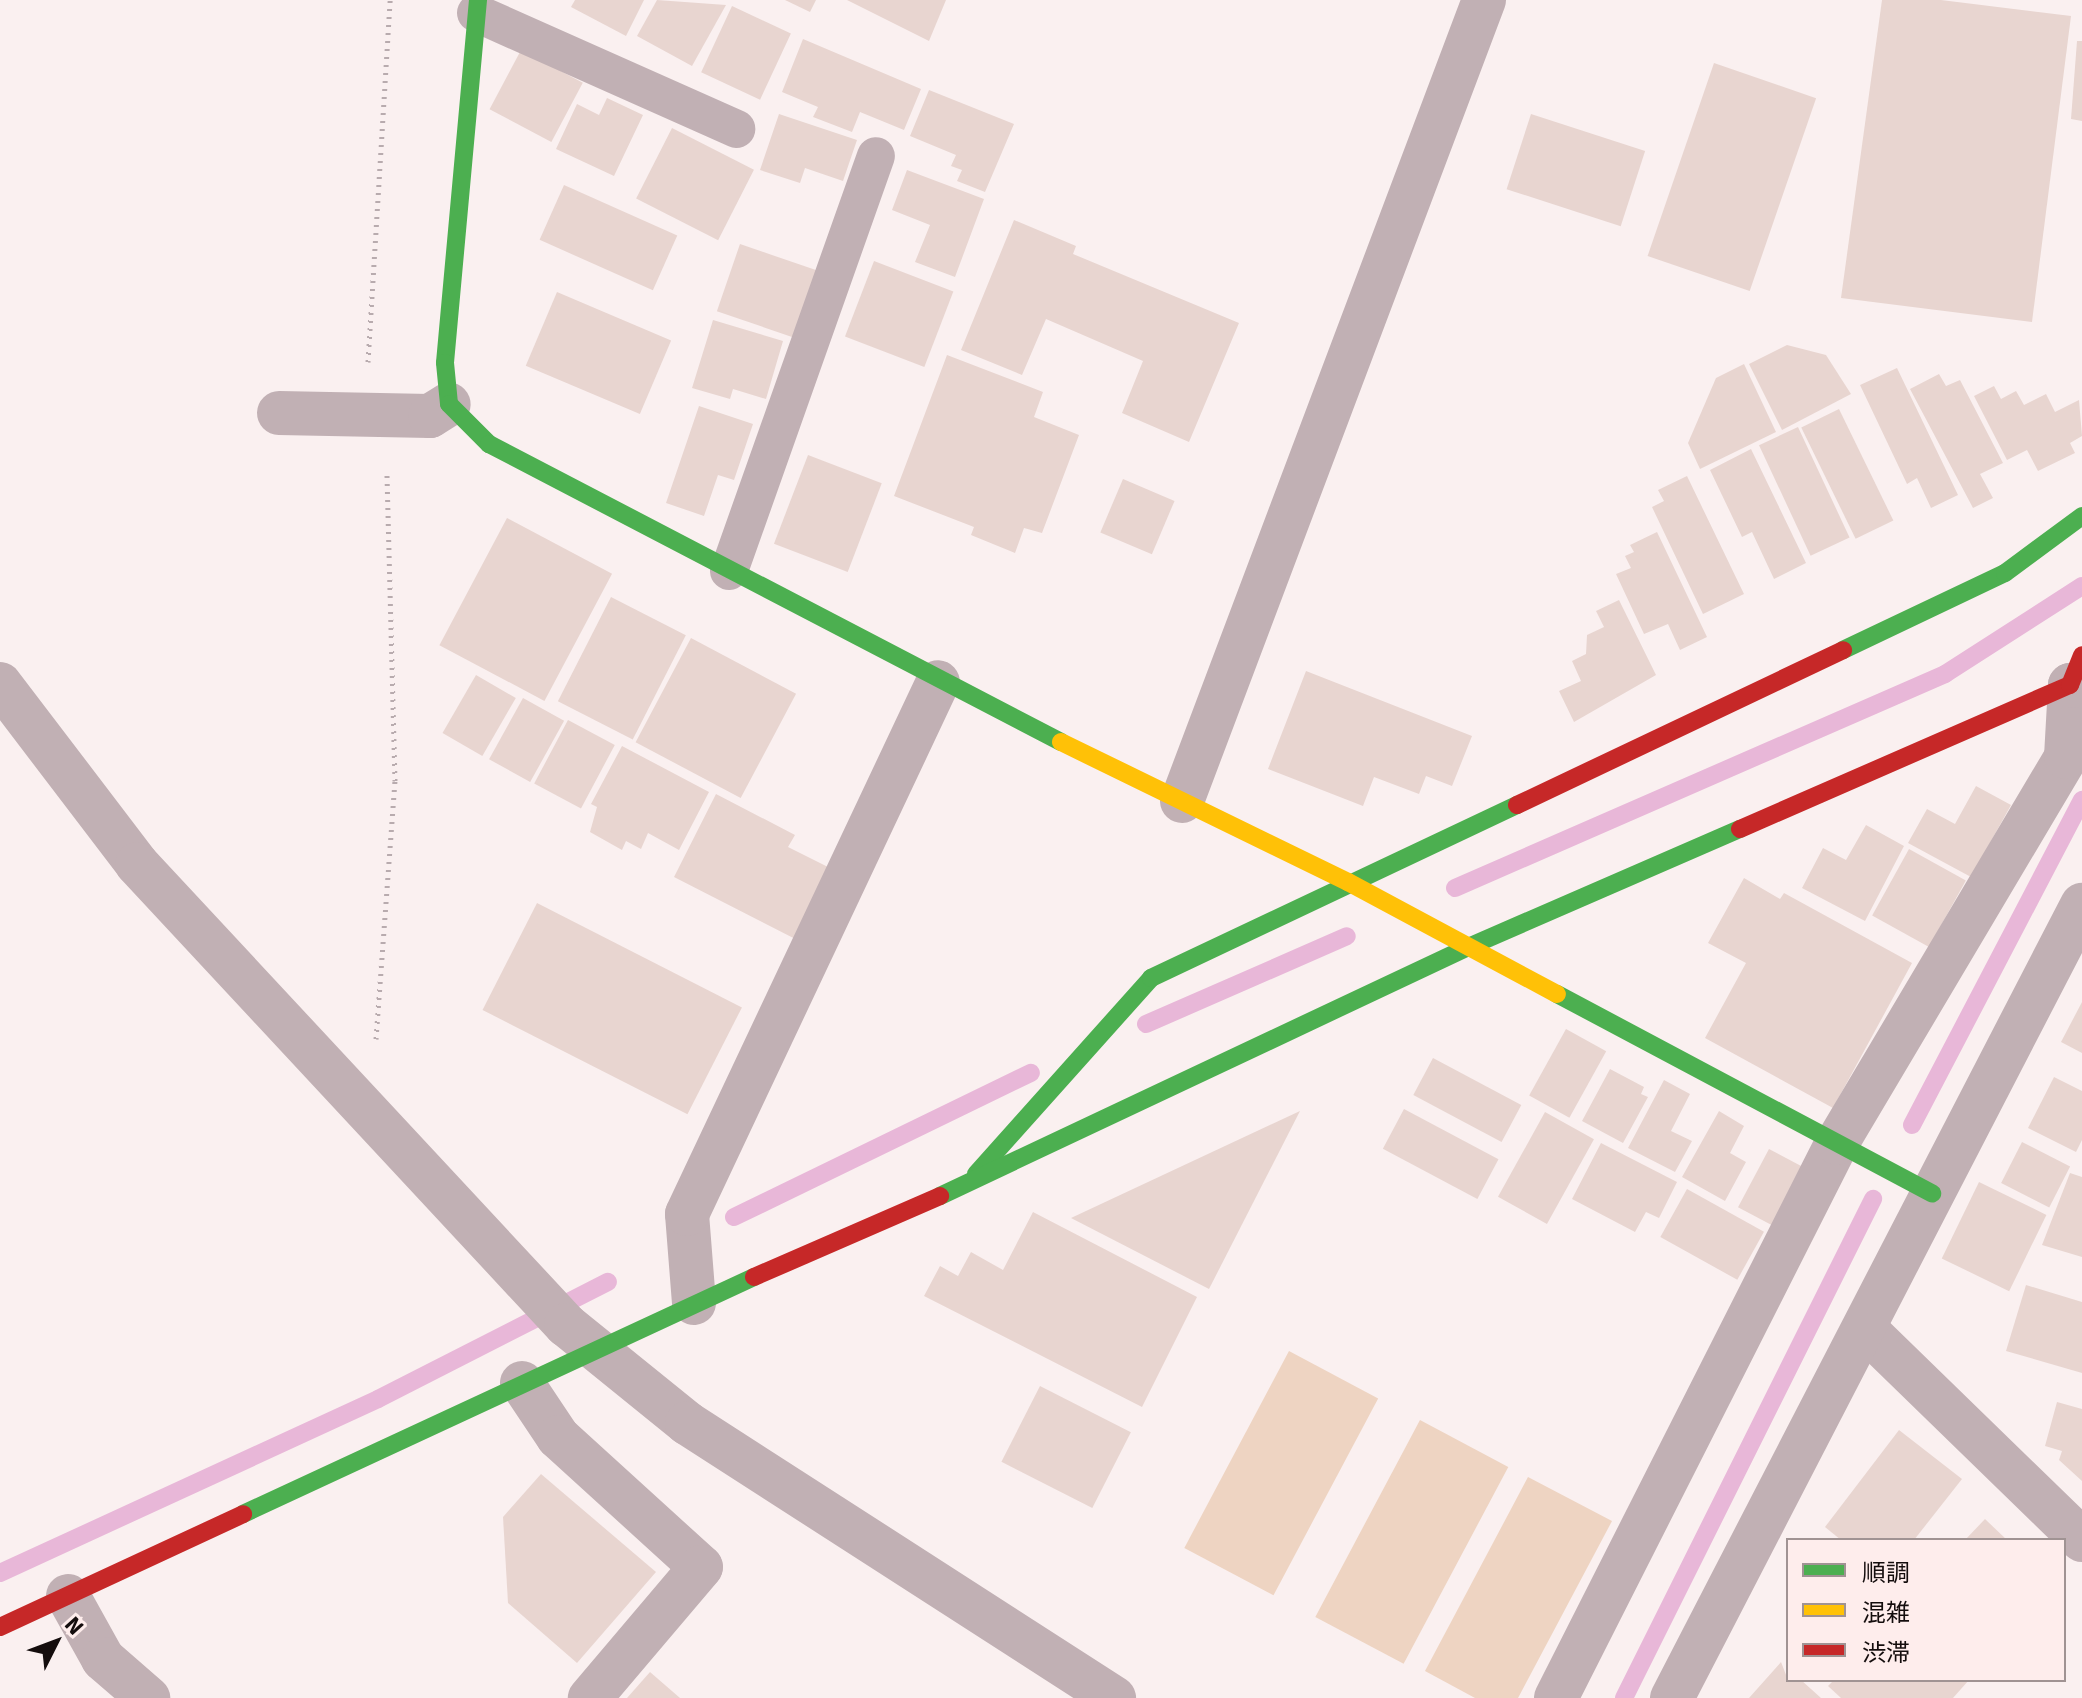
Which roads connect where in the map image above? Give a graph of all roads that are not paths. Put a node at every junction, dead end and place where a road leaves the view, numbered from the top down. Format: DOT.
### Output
graph roads {
  1 [pos="1484,0"];
  2 [pos="477,6"];
  3 [pos="736,129"];
  4 [pos="876,156"];
  5 [pos="449,404"];
  6 [pos="279,413"];
  7 [pos="2082,516"];
  8 [pos="729,571"];
  9 [pos="2078,676"];
  10 [pos="938,682"];
  11 [pos="0,684"];
  12 [pos="1182,801"];
  13 [pos="1348,882"];
  14 [pos="2082,905"];
  15 [pos="1466,948"];
  16 [pos="1837,1143"];
  17 [pos="967,1185"];
  18 [pos="1932,1193"];
  19 [pos="694,1303"];
  20 [pos="567,1325"];
  21 [pos="1864,1328"];
  22 [pos="522,1383"];
  23 [pos="2082,1540"];
  24 [pos="68,1596"];
  25 [pos="0,1627"];
  26 [pos="148,1698"];
  27 [pos="590,1698"];
  28 [pos="1114,1698"];
  29 [pos="1556,1698"];
  30 [pos="1672,1698"];
  1 -- 12 [label="street"];
  2 -- 3 [label="lane"];
  2 -- 5 [label="street"];
  4 -- 8 [label="lane"];
  5 -- 6 [label="street"];
  5 -- 8 [label="street"];
  7 -- 13 [label="street"];
  8 -- 10 [label="street"];
  9 -- 15 [label="street"];
  9 -- 16 [label="street"];
  10 -- 12 [label="street"];
  10 -- 19 [label="street"];
  11 -- 20 [label="street"];
  12 -- 13 [label="street"];
  13 -- 15 [label="street"];
  13 -- 17 [label="street"];
  14 -- 18 [label="street"];
  15 -- 16 [label="street"];
  15 -- 17 [label="street"];
  16 -- 18 [label="street"];
  16 -- 29 [label="street"];
  17 -- 19 [label="street"];
  18 -- 21 [label="street"];
  19 -- 20 [label="street"];
  20 -- 22 [label="street"];
  20 -- 28 [label="street"];
  21 -- 23 [label="street"];
  21 -- 30 [label="street"];
  22 -- 24 [label="street"];
  22 -- 27 [label="street"];
  24 -- 25 [label="street"];
  24 -- 26 [label="street"];
}
